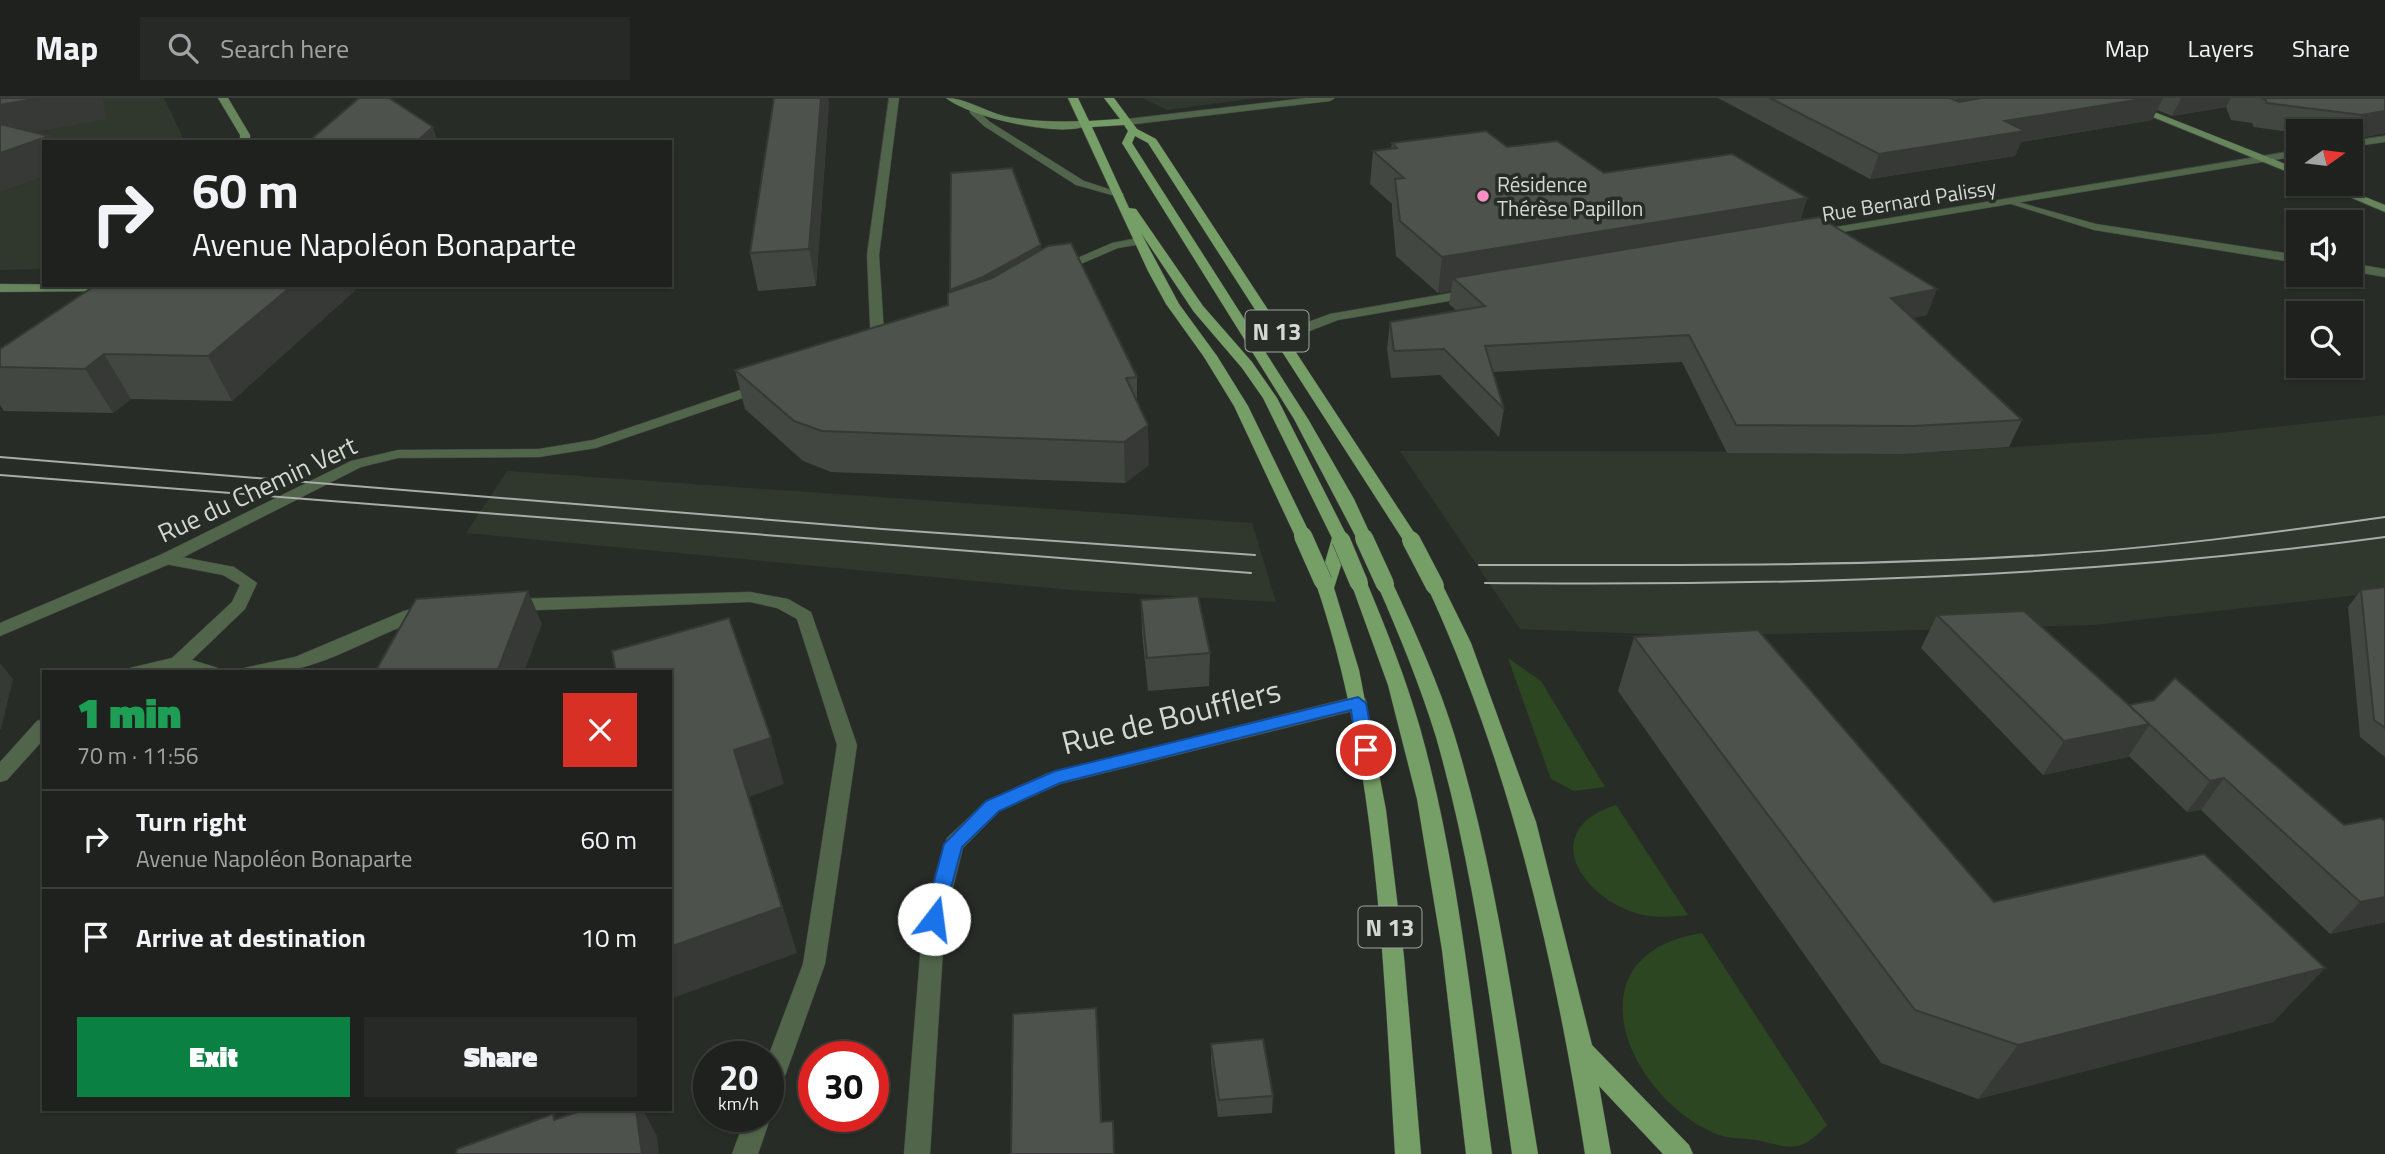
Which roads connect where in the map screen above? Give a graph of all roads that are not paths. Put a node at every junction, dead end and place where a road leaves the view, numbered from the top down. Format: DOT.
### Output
graph roads {
  1 [pos="223,98"];
  2 [pos="894,98"];
  3 [pos="951,98"];
  4 [pos="1073,98"];
  5 [pos="1109,98"];
  6 [pos="1330,98"];
  7 [pos="2110,98"];
  8 [pos="974,111"];
  9 [pos="1086,124"];
  10 [pos="1130,127"];
  11 [pos="2385,139"];
  12 [pos="245,140"];
  13 [pos="2363,142"];
  14 [pos="2286,155"];
  15 [pos="2263,159"];
  16 [pos="2286,168"];
  17 [pos="1119,194"];
  18 [pos="2353,196"];
  19 [pos="2015,202"];
  20 [pos="2385,209"];
  21 [pos="1804,235"];
  22 [pos="1138,242"];
  23 [pos="2286,257"];
  24 [pos="2363,269"];
  25 [pos="2385,273"];
  26 [pos="1046,276"];
  27 [pos="66,287"];
  28 [pos="132,287"];
  29 [pos="0,288"];
  30 [pos="1493,289"];
  31 [pos="111,301"];
  32 [pos="878,349"];
  33 [pos="1290,349"];
  34 [pos="778,382"];
  35 [pos="1340,539"];
  36 [pos="166,559"];
  37 [pos="1324,584"];
  38 [pos="487,606"];
  39 [pos="446,607"];
  40 [pos="0,630"];
  41 [pos="178,663"];
  42 [pos="145,670"];
  43 [pos="204,670"];
  44 [pos="260,670"];
  45 [pos="1358,703"];
  46 [pos="42,728"];
  47 [pos="0,775"];
  48 [pos="784,1046"];
  49 [pos="1581,1050"];
  50 [pos="753,1132"];
  51 [pos="745,1154"];
  52 [pos="917,1154"];
  53 [pos="1408,1154"];
  54 [pos="1479,1154"];
  55 [pos="1525,1154"];
  56 [pos="1598,1154"];
  57 [pos="1680,1154"];
  1 -- 12 [label="street"];
  2 -- 32 [label="street"];
  3 -- 8 [label="street"];
  4 -- 9 [label="main road, N 13"];
  5 -- 10 [label="main road, N 13"];
  6 -- 10 [label="street"];
  7 -- 15 [label="street"];
  8 -- 9 [label="street"];
  8 -- 17 [label="street"];
  9 -- 10 [label="main road"];
  9 -- 17 [label="main road, N 13"];
  10 -- 33 [label="main road, N 13"];
  10 -- 55 [label="main road, bridge"];
  11 -- 13 [label="street"];
  14 -- 15 [label="street, Rue Bernard Palissy"];
  15 -- 16 [label="street"];
  15 -- 19 [label="street, Rue Bernard Palissy"];
  17 -- 22 [label="main road, N 13"];
  17 -- 35 [label="main road"];
  18 -- 20 [label="street"];
  19 -- 21 [label="street, Rue Bernard Palissy"];
  19 -- 23 [label="street"];
  22 -- 26 [label="street"];
  22 -- 37 [label="main road, N 13, bridge"];
  24 -- 25 [label="street"];
  27 -- 29 [label="street"];
  28 -- 31 [label="street"];
  30 -- 33 [label="street"];
  33 -- 49 [label="main road, N 13, bridge"];
  34 -- 36 [label="street, Rue du Chemin Vert"];
  35 -- 37 [label="main road"];
  35 -- 54 [label="main road, bridge"];
  36 -- 40 [label="street, Rue du Chemin Vert"];
  36 -- 41 [label="street"];
  37 -- 45 [label="main road, N 13"];
  38 -- 48 [label="street"];
  39 -- 44 [label="street"];
  41 -- 42 [label="street"];
  41 -- 43 [label="street"];
  45 -- 52 [label="street, Rue de Boufflers"];
  45 -- 53 [label="main road, N 13"];
  46 -- 47 [label="street"];
  49 -- 56 [label="main road, N 13"];
  49 -- 57 [label="main road"];
  50 -- 51 [label="street"];
}
